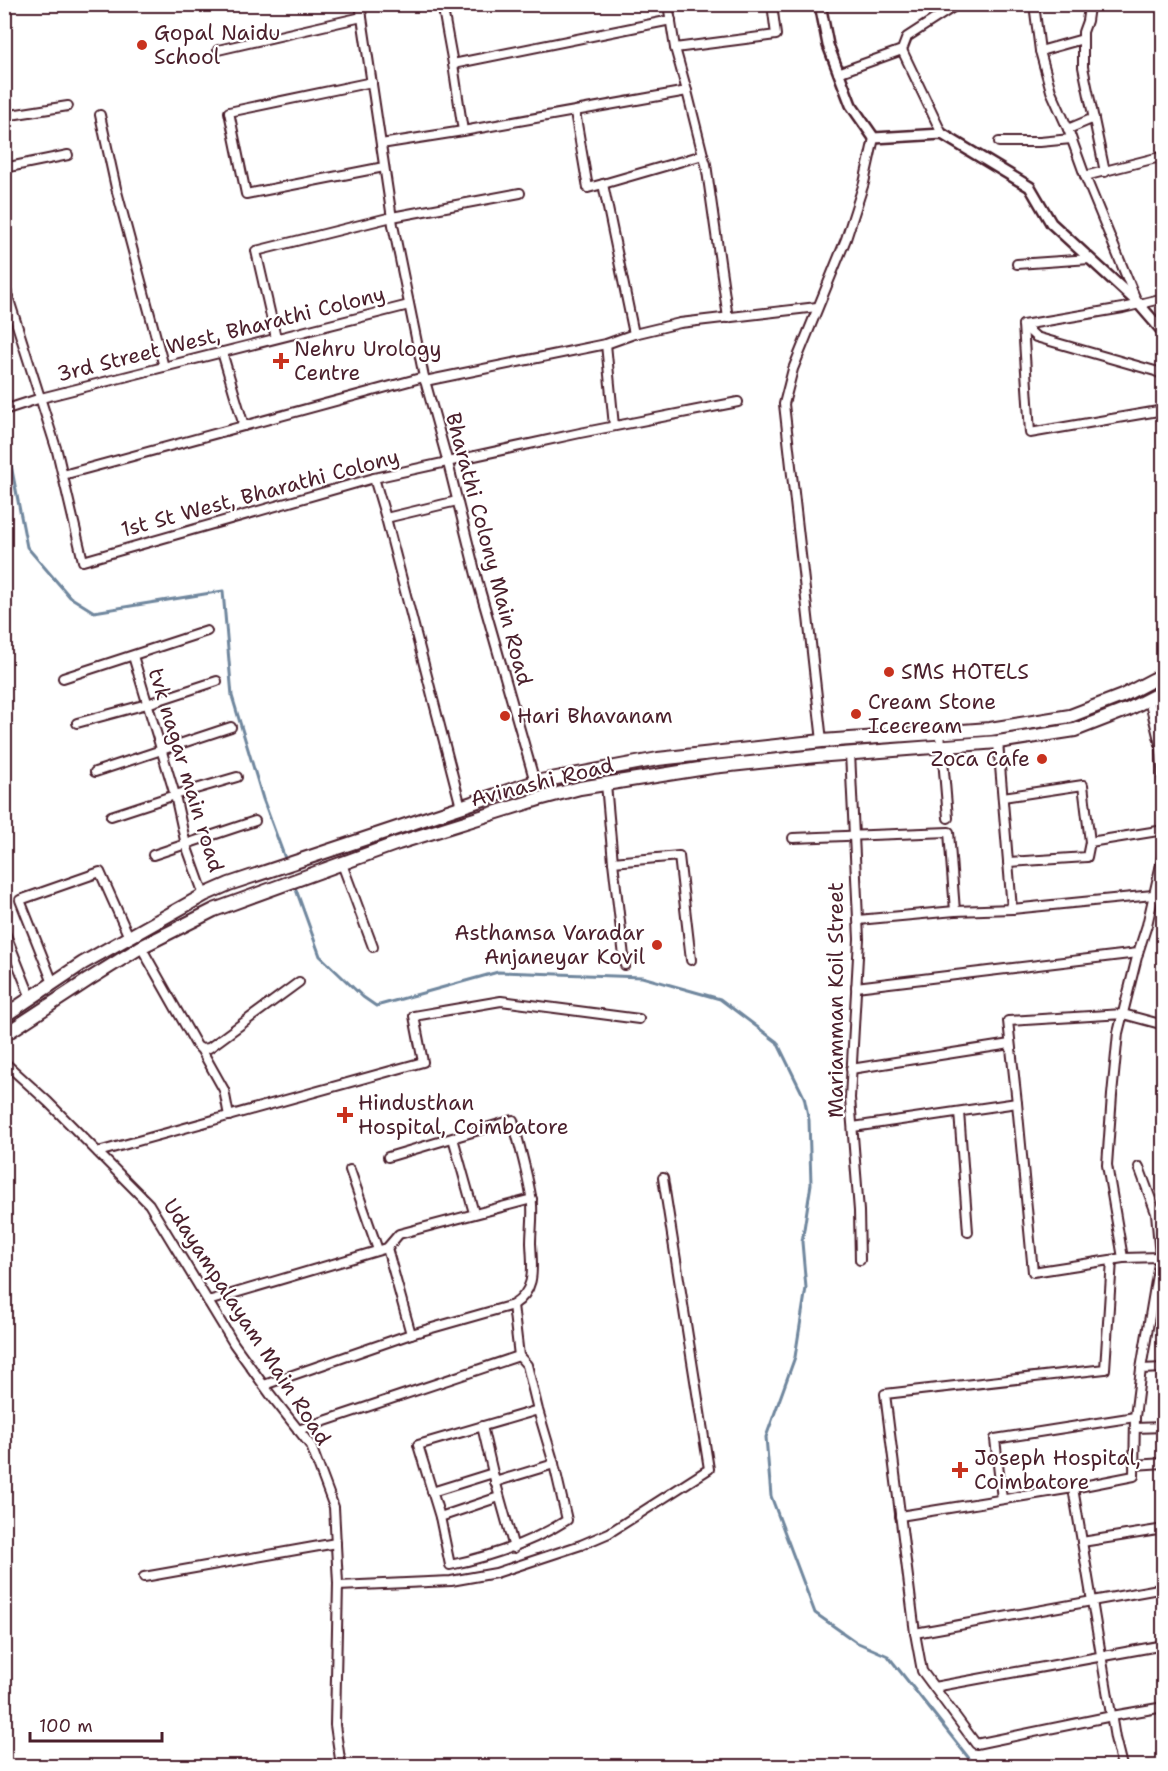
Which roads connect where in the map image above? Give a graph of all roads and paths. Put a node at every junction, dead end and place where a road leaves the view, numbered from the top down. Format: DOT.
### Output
graph roads {
  1 [pos="360,4"];
  2 [pos="442,4"];
  3 [pos="668,4"];
  4 [pos="772,4"];
  5 [pos="820,4"];
  6 [pos="958,4"];
  7 [pos="1034,4"];
  8 [pos="1106,4"];
  9 [pos="1087,6"];
  10 [pos="362,17"];
  11 [pos="671,20"];
  12 [pos="1083,39"];
  13 [pos="675,48"];
  14 [pos="218,50"];
  15 [pos="902,50"];
  16 [pos="1040,51"];
  17 [pos="453,64"];
  18 [pos="838,73"];
  19 [pos="372,82"];
  20 [pos="687,91"];
  21 [pos="68,106"];
  22 [pos="575,112"];
  23 [pos="100,115"];
  24 [pos="4,116"];
  25 [pos="1094,117"];
  26 [pos="1068,129"];
  27 [pos="463,131"];
  28 [pos="942,134"];
  29 [pos="874,138"];
  30 [pos="1071,139"];
  31 [pos="999,142"];
  32 [pos="381,144"];
  33 [pos="68,155"];
  34 [pos="703,155"];
  35 [pos="1164,156"];
  36 [pos="384,166"];
  37 [pos="4,168"];
  38 [pos="1105,172"];
  39 [pos="1084,176"];
  40 [pos="603,184"];
  41 [pos="520,193"];
  42 [pos="392,217"];
  43 [pos="1090,259"];
  44 [pos="1017,264"];
  45 [pos="4,284"];
  46 [pos="1164,298"];
  47 [pos="1138,303"];
  48 [pos="409,305"];
  49 [pos="818,307"];
  50 [pos="728,318"];
  51 [pos="1023,326"];
  52 [pos="1164,333"];
  53 [pos="634,334"];
  54 [pos="276,338"];
  55 [pos="606,344"];
  56 [pos="222,352"];
  57 [pos="164,367"];
  58 [pos="1164,375"];
  59 [pos="424,379"];
  60 [pos="41,398"];
  61 [pos="738,402"];
  62 [pos="5,410"];
  63 [pos="1164,410"];
  64 [pos="244,426"];
  65 [pos="614,426"];
  66 [pos="448,463"];
  67 [pos="63,475"];
  68 [pos="374,478"];
  69 [pos="457,501"];
  70 [pos="386,518"];
  71 [pos="207,631"];
  72 [pos="133,656"];
  73 [pos="1164,674"];
  74 [pos="63,678"];
  75 [pos="217,681"];
  76 [pos="1164,691"];
  77 [pos="1149,699"];
  78 [pos="147,704"];
  79 [pos="77,723"];
  80 [pos="231,726"];
  81 [pos="974,730"];
  82 [pos="939,732"];
  83 [pos="822,741"];
  84 [pos="998,742"];
  85 [pos="976,744"];
  86 [pos="942,747"];
  87 [pos="161,750"];
  88 [pos="850,753"];
  89 [pos="95,772"];
  90 [pos="237,777"];
  91 [pos="535,782"];
  92 [pos="606,784"];
  93 [pos="175,795"];
  94 [pos="1004,797"];
  95 [pos="460,807"];
  96 [pos="1164,809"];
  97 [pos="111,816"];
  98 [pos="948,818"];
  99 [pos="255,821"];
  100 [pos="1164,830"];
  101 [pos="853,836"];
  102 [pos="793,838"];
  103 [pos="1164,841"];
  104 [pos="1090,842"];
  105 [pos="186,845"];
  106 [pos="153,855"];
  107 [pos="613,862"];
  108 [pos="1008,862"];
  109 [pos="342,864"];
  110 [pos="1162,867"];
  111 [pos="204,895"];
  112 [pos="1153,895"];
  113 [pos="1012,909"];
  114 [pos="955,911"];
  115 [pos="858,920"];
  116 [pos="4,930"];
  117 [pos="129,937"];
  118 [pos="141,947"];
  119 [pos="373,947"];
  120 [pos="1138,953"];
  121 [pos="691,960"];
  122 [pos="625,965"];
  123 [pos="299,982"];
  124 [pos="53,983"];
  125 [pos="856,987"];
  126 [pos="31,998"];
  127 [pos="1123,1014"];
  128 [pos="4,1016"];
  129 [pos="639,1019"];
  130 [pos="1164,1025"];
  131 [pos="4,1035"];
  132 [pos="1010,1044"];
  133 [pos="201,1049"];
  134 [pos="4,1062"];
  135 [pos="851,1069"];
  136 [pos="1017,1103"];
  137 [pos="959,1112"];
  138 [pos="229,1116"];
  139 [pos="853,1127"];
  140 [pos="453,1138"];
  141 [pos="98,1152"];
  142 [pos="388,1157"];
  143 [pos="1139,1167"];
  144 [pos="350,1170"];
  145 [pos="663,1178"];
  146 [pos="532,1199"];
  147 [pos="1160,1212"];
  148 [pos="474,1213"];
  149 [pos="968,1232"];
  150 [pos="383,1249"];
  151 [pos="1117,1259"];
  152 [pos="860,1260"];
  153 [pos="1161,1261"];
  154 [pos="208,1300"];
  155 [pos="513,1305"];
  156 [pos="411,1334"];
  157 [pos="519,1356"];
  158 [pos="1164,1368"];
  159 [pos="1141,1370"];
  160 [pos="264,1385"];
  161 [pos="538,1410"];
  162 [pos="1135,1417"];
  163 [pos="482,1426"];
  164 [pos="1164,1427"];
  165 [pos="1135,1428"];
  166 [pos="298,1430"];
  167 [pos="1164,1463"];
  168 [pos="554,1464"];
  169 [pos="1134,1465"];
  170 [pos="494,1478"];
  171 [pos="1073,1488"];
  172 [pos="432,1492"];
  173 [pos="500,1497"];
  174 [pos="1002,1499"];
  175 [pos="900,1516"];
  176 [pos="440,1517"];
  177 [pos="1164,1529"];
  178 [pos="1082,1542"];
  179 [pos="336,1543"];
  180 [pos="514,1548"];
  181 [pos="144,1577"];
  182 [pos="338,1587"];
  183 [pos="1164,1588"];
  184 [pos="1092,1601"];
  185 [pos="915,1633"];
  186 [pos="1164,1645"];
  187 [pos="1101,1656"];
  188 [pos="934,1687"];
  189 [pos="1164,1707"];
  190 [pos="1112,1716"];
  191 [pos="341,1767"];
  192 [pos="1122,1767"];
  1 -- 10 [label="street, Bharathi Colony Main Road"];
  2 -- 17 [label="street"];
  3 -- 11 [label="street"];
  4 -- 13 [label="street"];
  5 -- 18 [label="street"];
  6 -- 15 [label="street"];
  7 -- 16 [label="street"];
  8 -- 9 [label="street"];
  9 -- 12 [label="street"];
  10 -- 14 [label="street"];
  10 -- 19 [label="street, Bharathi Colony Main Road"];
  11 -- 13 [label="street"];
  11 -- 17 [label="street"];
  12 -- 16 [label="street"];
  12 -- 25 [label="street"];
  13 -- 20 [label="street"];
  15 -- 18 [label="street"];
  15 -- 28 [label="street"];
  16 -- 26 [label="street"];
  17 -- 27 [label="street"];
  18 -- 29 [label="street"];
  19 -- 32 [label="street, Bharathi Colony Main Road"];
  19 -- 36 [label="street"];
  20 -- 22 [label="street"];
  20 -- 34 [label="street"];
  21 -- 24 [label="street"];
  22 -- 27 [label="street"];
  22 -- 40 [label="street"];
  23 -- 57 [label="street"];
  25 -- 26 [label="street"];
  25 -- 38 [label="street"];
  26 -- 30 [label="street"];
  27 -- 32 [label="street"];
  28 -- 29 [label="street"];
  28 -- 43 [label="street"];
  29 -- 49 [label="street"];
  30 -- 31 [label="street"];
  30 -- 39 [label="street"];
  32 -- 36 [label="street, Bharathi Colony Main Road"];
  33 -- 37 [label="street"];
  34 -- 40 [label="street"];
  34 -- 50 [label="street"];
  35 -- 38 [label="street"];
  36 -- 42 [label="street, Bharathi Colony Main Road"];
  38 -- 39 [label="street"];
  39 -- 47 [label="street"];
  40 -- 53 [label="street"];
  41 -- 42 [label="street"];
  42 -- 48 [label="street, Bharathi Colony Main Road"];
  42 -- 54 [label="street"];
  43 -- 44 [label="street"];
  43 -- 47 [label="street"];
  45 -- 60 [label="street"];
  46 -- 47 [label="street"];
  47 -- 51 [label="street"];
  47 -- 52 [label="street"];
  48 -- 54 [label="street, 3rd Street West, Bharathi Colony"];
  48 -- 59 [label="street, Bharathi Colony Main Road"];
  49 -- 50 [label="street"];
  49 -- 83 [label="street"];
  50 -- 53 [label="street"];
  51 -- 58 [label="street"];
  51 -- 63 [label="street"];
  53 -- 55 [label="street"];
  54 -- 56 [label="street, 3rd Street West, Bharathi Colony"];
  55 -- 59 [label="street"];
  55 -- 65 [label="street"];
  56 -- 57 [label="street, 3rd Street West, Bharathi Colony"];
  56 -- 64 [label="street"];
  57 -- 60 [label="street, 3rd Street West, Bharathi Colony"];
  59 -- 64 [label="street"];
  59 -- 66 [label="street, Bharathi Colony Main Road"];
  60 -- 62 [label="street, 3rd Street West, Bharathi Colony"];
  60 -- 67 [label="street"];
  61 -- 65 [label="street, 1st St West, Bharathi Colony"];
  64 -- 67 [label="street"];
  65 -- 66 [label="street, 1st St West, Bharathi Colony"];
  66 -- 68 [label="street, 1st St West, Bharathi Colony"];
  66 -- 69 [label="street, Bharathi Colony Main Road"];
  67 -- 68 [label="street, 1st St West, Bharathi Colony"];
  68 -- 70 [label="street"];
  69 -- 70 [label="street"];
  69 -- 91 [label="street, Bharathi Colony Main Road"];
  70 -- 95 [label="street"];
  71 -- 72 [label="street"];
  72 -- 74 [label="street"];
  72 -- 78 [label="street, tvk nagar main road"];
  73 -- 81 [label="main road, Avinashi Road"];
  75 -- 78 [label="street"];
  76 -- 77 [label="main road, Avinashi Road"];
  77 -- 84 [label="main road, Avinashi Road"];
  77 -- 96 [label="street"];
  78 -- 79 [label="street"];
  78 -- 87 [label="street, tvk nagar main road"];
  80 -- 87 [label="street"];
  81 -- 82 [label="main road, Avinashi Road"];
  81 -- 85 [label="main road"];
  82 -- 83 [label="main road, Avinashi Road"];
  82 -- 86 [label="street"];
  83 -- 91 [label="main road, Avinashi Road"];
  84 -- 85 [label="main road, Avinashi Road"];
  84 -- 94 [label="street"];
  85 -- 86 [label="main road, Avinashi Road"];
  86 -- 88 [label="main road, Avinashi Road"];
  86 -- 98 [label="street"];
  87 -- 89 [label="street"];
  87 -- 93 [label="street, tvk nagar main road"];
  88 -- 92 [label="main road, Avinashi Road"];
  88 -- 101 [label="street, Mariamman Koil Street"];
  90 -- 93 [label="street"];
  91 -- 95 [label="main road, Avinashi Road"];
  92 -- 107 [label="street"];
  92 -- 109 [label="main road, Avinashi Road"];
  93 -- 97 [label="street"];
  93 -- 105 [label="street, tvk nagar main road"];
  94 -- 104 [label="street"];
  94 -- 108 [label="street"];
  95 -- 111 [label="main road, Avinashi Road"];
  99 -- 105 [label="street"];
  100 -- 104 [label="street"];
  101 -- 102 [label="street"];
  101 -- 114 [label="street"];
  101 -- 115 [label="street, Mariamman Koil Street"];
  103 -- 110 [label="street"];
  104 -- 108 [label="street"];
  105 -- 106 [label="street"];
  105 -- 111 [label="street, tvk nagar main road"];
  107 -- 121 [label="street"];
  107 -- 122 [label="street"];
  108 -- 113 [label="street"];
  109 -- 118 [label="main road, Avinashi Road"];
  109 -- 119 [label="street"];
  110 -- 112 [label="street"];
  111 -- 117 [label="main road, Avinashi Road"];
  112 -- 113 [label="street"];
  112 -- 120 [label="street"];
  113 -- 114 [label="street"];
  114 -- 115 [label="street"];
  115 -- 125 [label="street, Mariamman Koil Street"];
  116 -- 126 [label="street"];
  117 -- 124 [label="main road, Avinashi Road"];
  117 -- 124 [label="street"];
  118 -- 131 [label="main road, Avinashi Road"];
  118 -- 133 [label="street"];
  120 -- 125 [label="street"];
  120 -- 127 [label="street"];
  123 -- 133 [label="street"];
  124 -- 126 [label="main road, Avinashi Road"];
  125 -- 135 [label="street, Mariamman Koil Street"];
  126 -- 128 [label="main road, Avinashi Road"];
  127 -- 130 [label="street"];
  127 -- 132 [label="street"];
  127 -- 151 [label="street"];
  129 -- 138 [label="street"];
  132 -- 135 [label="street"];
  132 -- 136 [label="street"];
  133 -- 138 [label="street"];
  134 -- 141 [label="street, Udayampalayam Main Road"];
  135 -- 139 [label="street, Mariamman Koil Street"];
  136 -- 137 [label="street"];
  136 -- 151 [label="street"];
  137 -- 139 [label="street"];
  137 -- 149 [label="street"];
  138 -- 141 [label="street"];
  139 -- 152 [label="street, Mariamman Koil Street"];
  140 -- 142 [label="street"];
  140 -- 146 [label="street"];
  140 -- 148 [label="street"];
  141 -- 154 [label="street, Udayampalayam Main Road"];
  143 -- 147 [label="street"];
  144 -- 150 [label="street"];
  145 -- 182 [label="street"];
  146 -- 148 [label="street"];
  146 -- 155 [label="street"];
  147 -- 153 [label="street"];
  148 -- 150 [label="street"];
  150 -- 154 [label="street"];
  150 -- 156 [label="street"];
  151 -- 153 [label="street"];
  151 -- 175 [label="street"];
  153 -- 159 [label="street"];
  154 -- 160 [label="street, Udayampalayam Main Road"];
  155 -- 156 [label="street"];
  155 -- 157 [label="street"];
  156 -- 160 [label="street"];
  157 -- 161 [label="street"];
  157 -- 166 [label="street"];
  158 -- 159 [label="street"];
  159 -- 162 [label="street"];
  160 -- 166 [label="street, Udayampalayam Main Road"];
  161 -- 163 [label="street"];
  161 -- 168 [label="street"];
  162 -- 165 [label="street"];
  162 -- 174 [label="street"];
  163 -- 170 [label="street"];
  163 -- 172 [label="street"];
  164 -- 165 [label="street"];
  165 -- 169 [label="street"];
  166 -- 179 [label="street, Udayampalayam Main Road"];
  167 -- 169 [label="street"];
  168 -- 170 [label="street"];
  168 -- 180 [label="street"];
  169 -- 171 [label="street"];
  170 -- 172 [label="street"];
  170 -- 173 [label="street"];
  171 -- 174 [label="street"];
  171 -- 178 [label="street"];
  172 -- 176 [label="street"];
  173 -- 176 [label="street"];
  173 -- 180 [label="street"];
  174 -- 175 [label="street"];
  175 -- 185 [label="street"];
  176 -- 180 [label="street"];
  177 -- 178 [label="street"];
  178 -- 184 [label="street"];
  179 -- 181 [label="street"];
  179 -- 182 [label="street, Udayampalayam Main Road"];
  182 -- 191 [label="street, Udayampalayam Main Road"];
  183 -- 184 [label="street"];
  184 -- 185 [label="street"];
  184 -- 187 [label="street"];
  185 -- 188 [label="street"];
  186 -- 187 [label="street"];
  187 -- 188 [label="street"];
  187 -- 190 [label="street"];
  188 -- 190 [label="street"];
  189 -- 190 [label="street"];
  190 -- 192 [label="street"];
}
